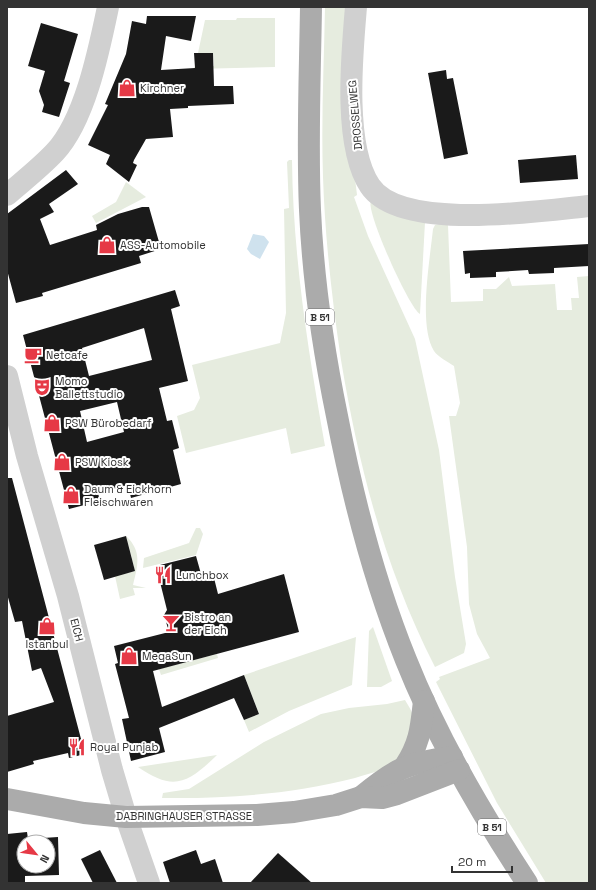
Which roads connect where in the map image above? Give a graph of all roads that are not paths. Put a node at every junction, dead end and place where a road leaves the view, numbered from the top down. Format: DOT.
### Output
graph roads {
  1 [pos="108,7"];
  2 [pos="311,7"];
  3 [pos="356,7"];
  4 [pos="7,196"];
  5 [pos="589,206"];
  6 [pos="7,376"];
  7 [pos="421,695"];
  8 [pos="456,763"];
  9 [pos="405,766"];
  10 [pos="361,797"];
  11 [pos="7,799"];
  12 [pos="126,818"];
  13 [pos="149,883"];
  14 [pos="527,883"];
  1 -- 4 [label="street"];
  2 -- 7 [label="main road, B 51"];
  3 -- 5 [label="street, DROSSELWEG"];
  6 -- 12 [label="street, EICH"];
  7 -- 8 [label="main road, B 51"];
  7 -- 9 [label="main road"];
  8 -- 9 [label="main road, DABRINGHAUSER STRASSE"];
  8 -- 10 [label="main road, DABRINGHAUSER STRASSE"];
  8 -- 14 [label="main road, B 51"];
  9 -- 10 [label="main road, DABRINGHAUSER STRASSE"];
  10 -- 12 [label="main road, DABRINGHAUSER STRASSE"];
  11 -- 12 [label="main road, DABRINGHAUSER STRASSE"];
  12 -- 13 [label="street, EICH"];
}
